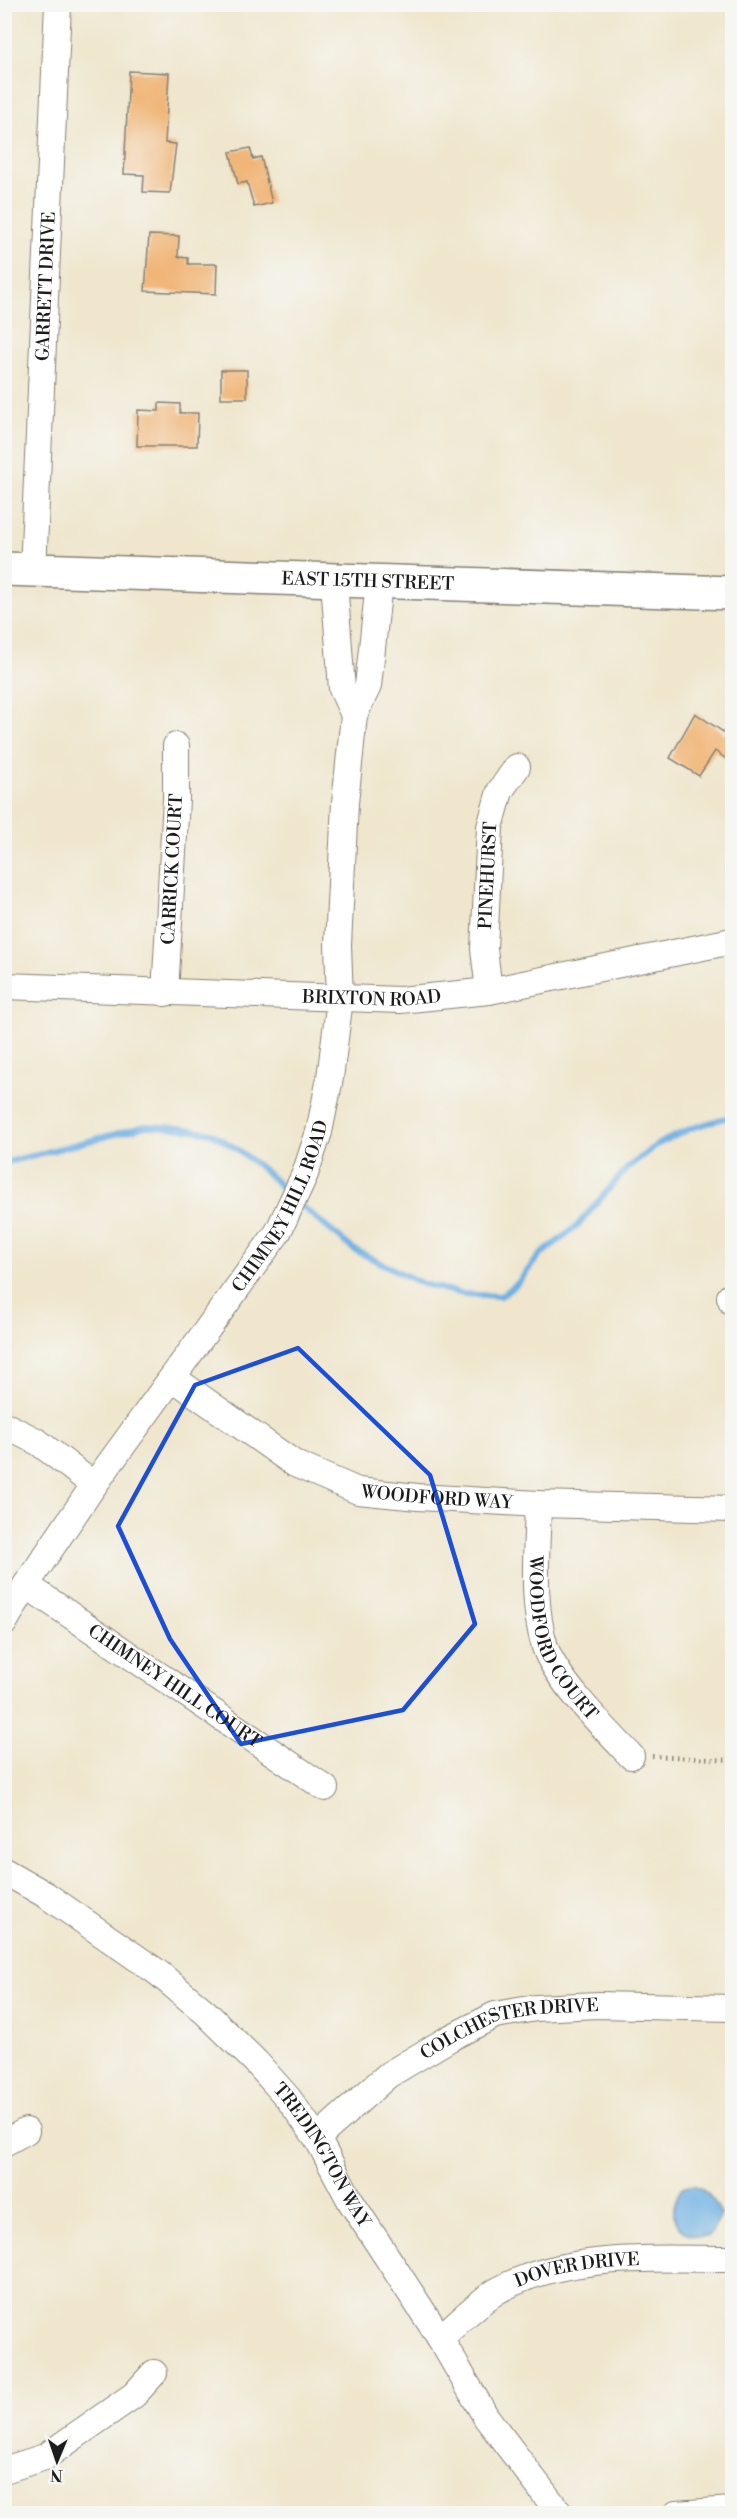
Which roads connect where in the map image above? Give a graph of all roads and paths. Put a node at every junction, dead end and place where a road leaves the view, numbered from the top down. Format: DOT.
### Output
graph roads {
  1 [pos="58,4"];
  2 [pos="19,569"];
  3 [pos="334,581"];
  4 [pos="379,583"];
  5 [pos="732,593"];
  6 [pos="354,716"];
  7 [pos="176,746"];
  8 [pos="517,767"];
  9 [pos="732,941"];
  10 [pos="4,986"];
  11 [pos="489,991"];
  12 [pos="165,993"];
  13 [pos="340,999"];
  14 [pos="173,1378"];
  15 [pos="4,1425"];
  16 [pos="94,1485"];
  17 [pos="538,1504"];
  18 [pos="732,1509"];
  19 [pos="26,1585"];
  20 [pos="4,1623"];
  21 [pos="631,1756"];
  22 [pos="732,1760"];
  23 [pos="325,1788"];
  24 [pos="4,1871"];
  25 [pos="732,2008"];
  26 [pos="317,2138"];
  27 [pos="732,2259"];
  28 [pos="440,2338"];
  29 [pos="154,2373"];
  30 [pos="4,2470"];
  31 [pos="732,2511"];
  32 [pos="560,2514"];
  33 [pos="676,2514"];
  1 -- 2 [label="street, GARRETT DRIVE"];
  2 -- 3 [label="main road, EAST 15TH STREET"];
  3 -- 4 [label="main road, EAST 15TH STREET"];
  3 -- 6 [label="street"];
  4 -- 5 [label="main road, EAST 15TH STREET"];
  4 -- 6 [label="street"];
  6 -- 13 [label="street, CHIMNEY HILL ROAD"];
  7 -- 12 [label="street, CARRICK COURT"];
  8 -- 11 [label="street, PINEHURST"];
  9 -- 11 [label="street, BRIXTON ROAD"];
  10 -- 12 [label="street, BRIXTON ROAD"];
  11 -- 13 [label="street, BRIXTON ROAD"];
  12 -- 13 [label="street, BRIXTON ROAD"];
  13 -- 14 [label="street, CHIMNEY HILL ROAD"];
  14 -- 16 [label="street, CHIMNEY HILL ROAD"];
  14 -- 17 [label="street, WOODFORD WAY"];
  15 -- 16 [label="street"];
  16 -- 19 [label="street, CHIMNEY HILL ROAD"];
  17 -- 18 [label="street, WOODFORD WAY"];
  17 -- 21 [label="street, WOODFORD COURT"];
  19 -- 20 [label="street, CHIMNEY HILL ROAD"];
  19 -- 23 [label="street, CHIMNEY HILL COURT"];
  21 -- 22 [label="path"];
  24 -- 26 [label="street, TREDINGTON WAY"];
  25 -- 26 [label="street, COLCHESTER DRIVE"];
  26 -- 28 [label="street, TREDINGTON WAY"];
  27 -- 28 [label="street, DOVER DRIVE"];
  28 -- 32 [label="street, TREDINGTON WAY"];
  29 -- 30 [label="street"];
  31 -- 33 [label="street"];
}
